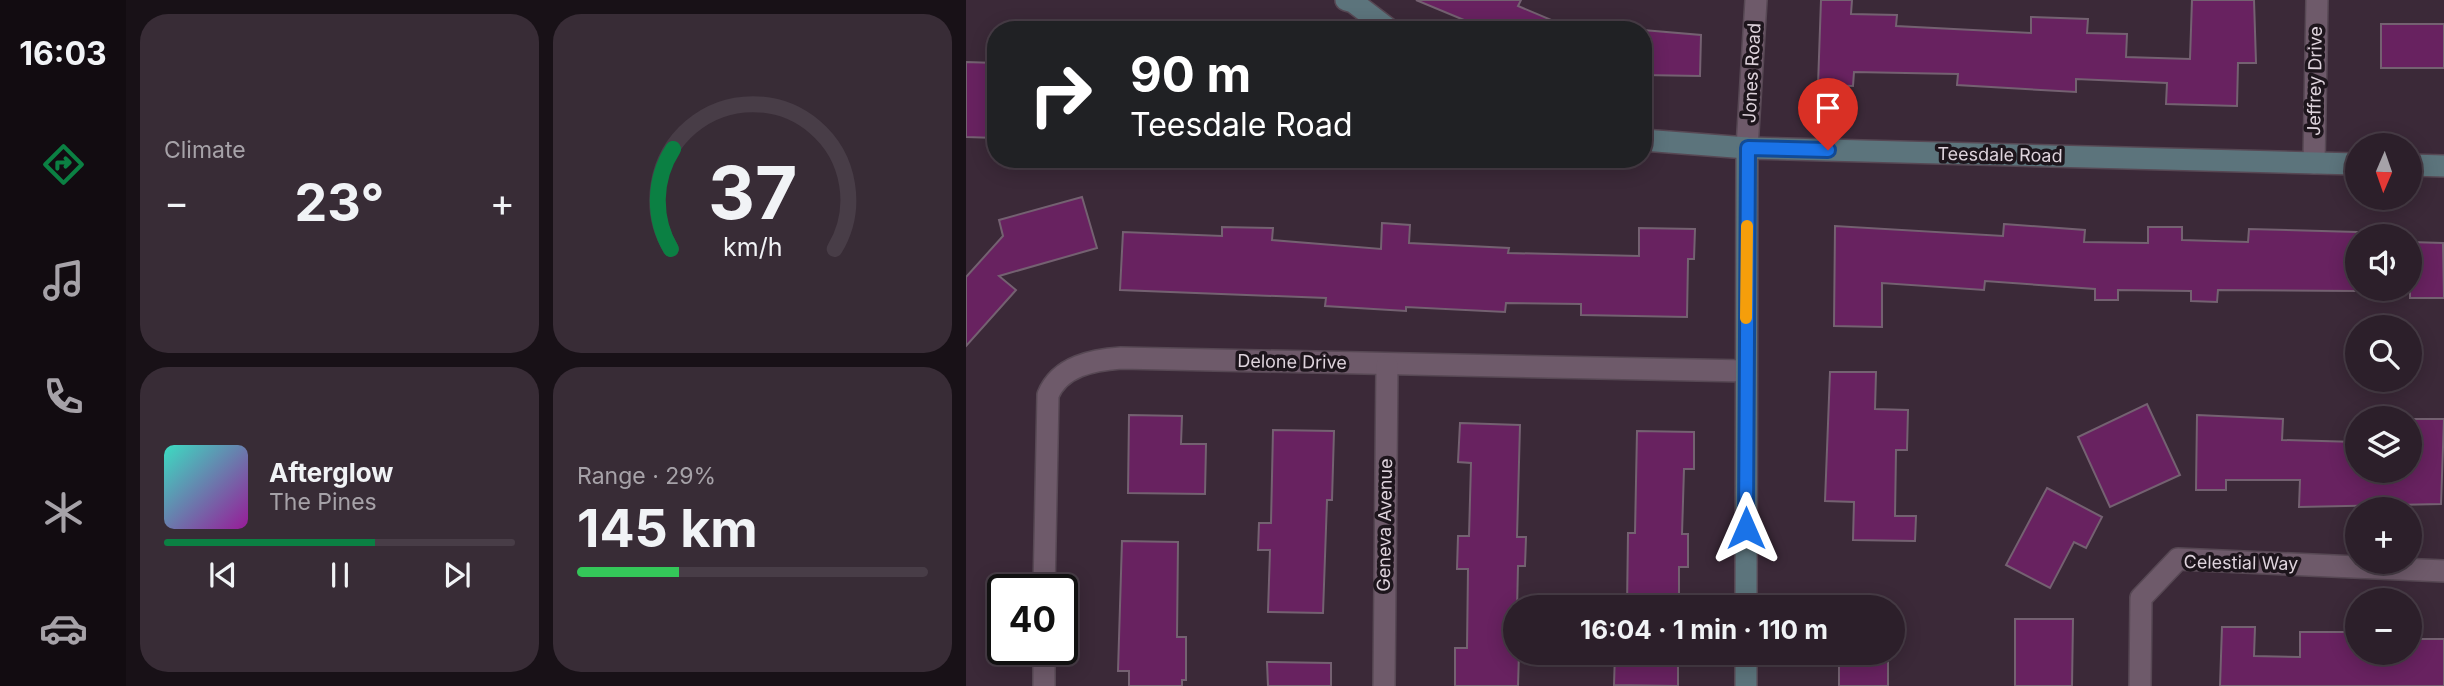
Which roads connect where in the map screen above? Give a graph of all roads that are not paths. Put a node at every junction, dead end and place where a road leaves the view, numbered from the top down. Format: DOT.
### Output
graph roads {
  1 [pos="1756,0"];
  2 [pos="2317,0"];
  3 [pos="1351,1"];
  4 [pos="1378,21"];
  5 [pos="1652,141"];
  6 [pos="1748,148"];
  7 [pos="2314,163"];
  8 [pos="2345,164"];
  9 [pos="2422,165"];
  10 [pos="2444,166"];
  11 [pos="1387,365"];
  12 [pos="1746,371"];
  13 [pos="2444,571"];
  14 [pos="1044,574"];
  15 [pos="1746,595"];
  16 [pos="1044,665"];
  17 [pos="1746,665"];
  18 [pos="1044,686"];
  19 [pos="1384,686"];
  20 [pos="1746,686"];
  21 [pos="2140,686"];
  1 -- 6 [label="street, Jones Road"];
  2 -- 7 [label="street, Jeffrey Drive"];
  3 -- 4 [label="street"];
  5 -- 6 [label="street, Teesdale Road"];
  6 -- 7 [label="street, Teesdale Road"];
  6 -- 12 [label="street, Jones Road"];
  7 -- 8 [label="street, Teesdale Road"];
  9 -- 10 [label="street"];
  11 -- 12 [label="street, Delone Drive"];
  11 -- 14 [label="street, Delone Drive"];
  11 -- 19 [label="street, Geneva Avenue"];
  12 -- 15 [label="street, Jones Road"];
  13 -- 21 [label="street, Celestial Way"];
  16 -- 18 [label="street"];
  17 -- 20 [label="street"];
}
